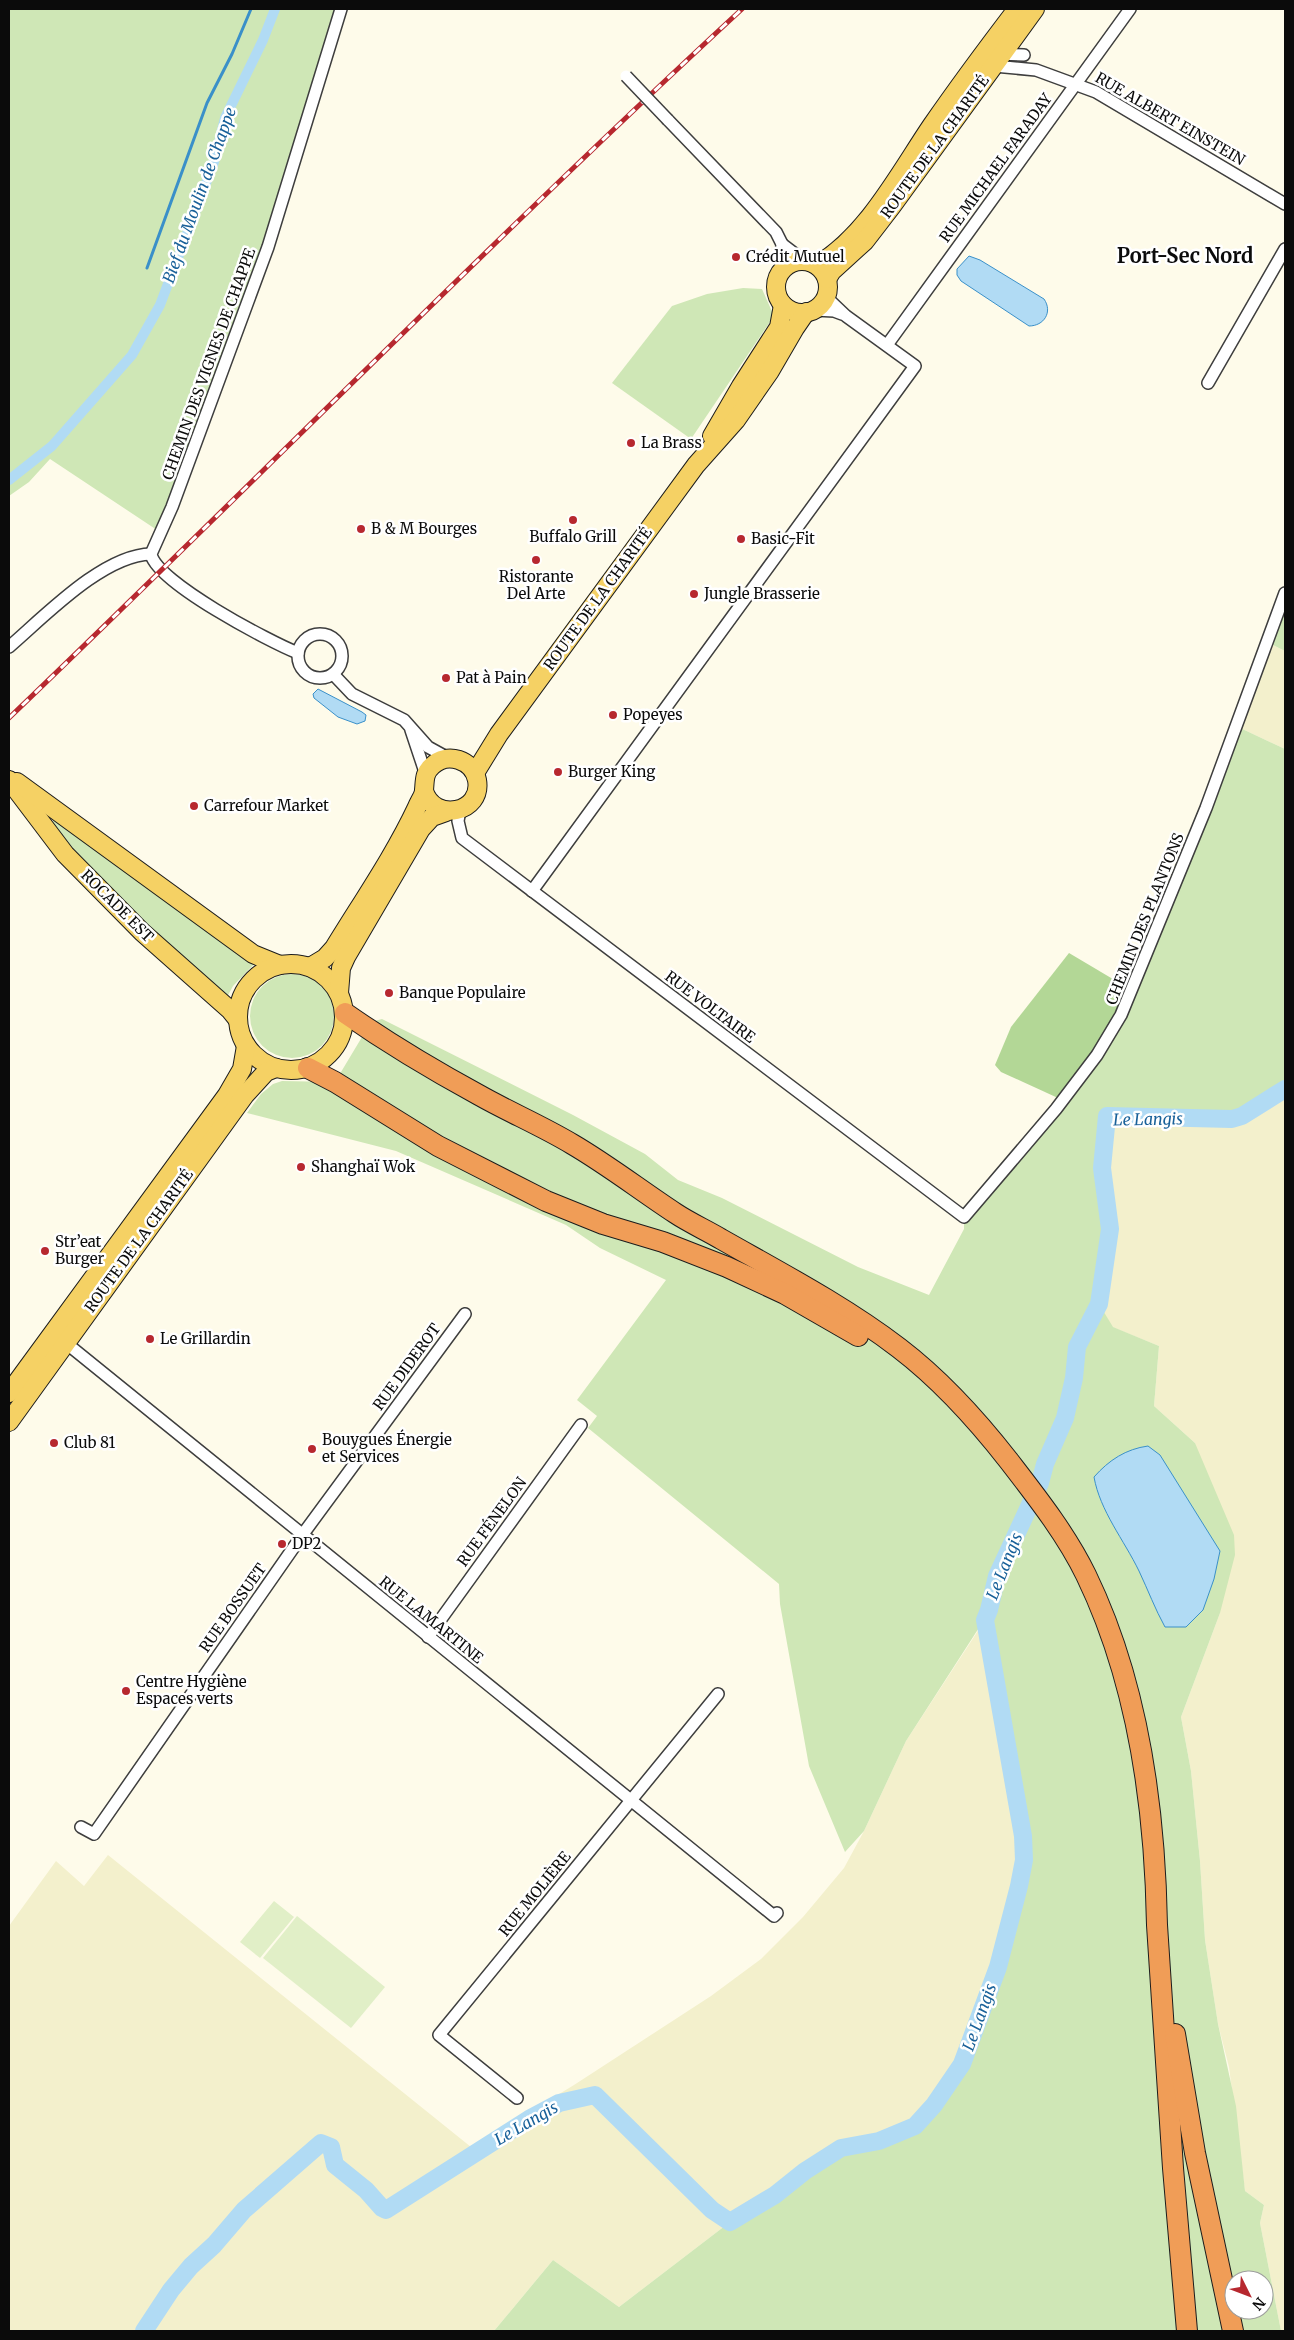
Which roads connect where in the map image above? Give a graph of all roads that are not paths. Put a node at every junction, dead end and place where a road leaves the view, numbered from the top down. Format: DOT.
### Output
graph roads {
  1 [pos="340,9"];
  2 [pos="1017,9"];
  3 [pos="1025,9"];
  4 [pos="1035,9"];
  5 [pos="1130,9"];
  6 [pos="1018,32"];
  7 [pos="1024,55"];
  8 [pos="998,58"];
  9 [pos="975,64"];
  10 [pos="1036,70"];
  11 [pos="626,76"];
  12 [pos="1075,84"];
  13 [pos="1285,204"];
  14 [pos="782,244"];
  15 [pos="1285,249"];
  16 [pos="810,262"];
  17 [pos="781,271"];
  18 [pos="819,300"];
  19 [pos="783,305"];
  20 [pos="846,316"];
  21 [pos="887,345"];
  22 [pos="1208,383"];
  23 [pos="696,465"];
  24 [pos="151,554"];
  25 [pos="1285,593"];
  26 [pos="9,647"];
  27 [pos="298,653"];
  28 [pos="334,674"];
  29 [pos="411,730"];
  30 [pos="499,734"];
  31 [pos="455,760"];
  32 [pos="475,774"];
  33 [pos="9,776"];
  34 [pos="9,780"];
  35 [pos="425,783"];
  36 [pos="453,811"];
  37 [pos="532,892"];
  38 [pos="280,965"];
  39 [pos="310,967"];
  40 [pos="339,993"];
  41 [pos="345,1013"];
  42 [pos="238,1020"];
  43 [pos="246,1046"];
  44 [pos="276,1068"];
  45 [pos="308,1068"];
  46 [pos="964,1217"];
  47 [pos="464,1314"];
  48 [pos="66,1343"];
  49 [pos="9,1393"];
  50 [pos="959,1404"];
  51 [pos="9,1422"];
  52 [pos="581,1425"];
  53 [pos="303,1534"];
  54 [pos="428,1637"];
  55 [pos="718,1694"];
  56 [pos="630,1800"];
  57 [pos="81,1827"];
  58 [pos="777,1913"];
  59 [pos="1157,1925"];
  60 [pos="517,2098"];
  61 [pos="1187,2331"];
  62 [pos="1233,2331"];
  1 -- 24 [label="street, CHEMIN DES VIGNES DE CHAPPE"];
  2 -- 9 [label="main road, ROUTE DE LA CHARITÉ"];
  3 -- 8 [label="main road"];
  4 -- 6 [label="main road, ROUTE DE LA CHARITÉ"];
  5 -- 12 [label="street, RUE MICHAEL FARADAY"];
  6 -- 7 [label="street"];
  6 -- 8 [label="main road, ROUTE DE LA CHARITÉ"];
  7 -- 8 [label="street"];
  7 -- 10 [label="street"];
  8 -- 9 [label="street"];
  8 -- 10 [label="street, RUE ALBERT EINSTEIN"];
  8 -- 18 [label="main road, ROUTE DE LA CHARITÉ"];
  9 -- 16 [label="main road, ROUTE DE LA CHARITÉ"];
  10 -- 12 [label="street, RUE ALBERT EINSTEIN"];
  11 -- 14 [label="street, bridge"];
  12 -- 13 [label="street, RUE ALBERT EINSTEIN"];
  12 -- 21 [label="street, RUE MICHAEL FARADAY"];
  14 -- 16 [label="street"];
  14 -- 17 [label="street"];
  15 -- 22 [label="street"];
  16 -- 17 [label="main road"];
  16 -- 18 [label="main road"];
  17 -- 19 [label="main road"];
  18 -- 19 [label="main road"];
  18 -- 20 [label="street"];
  18 -- 20 [label="street"];
  18 -- 23 [label="main road, ROUTE DE LA CHARITÉ"];
  19 -- 23 [label="main road, ROUTE DE LA CHARITÉ"];
  20 -- 21 [label="street"];
  21 -- 37 [label="street"];
  23 -- 30 [label="main road, ROUTE DE LA CHARITÉ"];
  24 -- 26 [label="street"];
  24 -- 27 [label="street"];
  25 -- 46 [label="street, CHEMIN DES PLANTONS"];
  27 -- 28 [label="street"];
  27 -- 28 [label="street"];
  28 -- 29 [label="street"];
  29 -- 31 [label="street"];
  29 -- 35 [label="street"];
  30 -- 31 [label="main road, ROUTE DE LA CHARITÉ"];
  30 -- 32 [label="main road, ROUTE DE LA CHARITÉ"];
  31 -- 32 [label="main road"];
  31 -- 35 [label="main road"];
  32 -- 36 [label="main road"];
  33 -- 38 [label="main road"];
  34 -- 42 [label="main road, ROCADE EST"];
  35 -- 36 [label="main road"];
  35 -- 39 [label="main road"];
  36 -- 37 [label="street, RUE VOLTAIRE"];
  36 -- 40 [label="main road"];
  37 -- 46 [label="street, RUE VOLTAIRE"];
  38 -- 39 [label="main road"];
  38 -- 42 [label="main road"];
  39 -- 40 [label="main road"];
  40 -- 41 [label="main road"];
  41 -- 45 [label="main road"];
  41 -- 50 [label="highway"];
  42 -- 43 [label="main road"];
  43 -- 44 [label="main road"];
  43 -- 49 [label="main road, ROUTE DE LA CHARITÉ"];
  44 -- 45 [label="main road"];
  44 -- 48 [label="main road, ROUTE DE LA CHARITÉ"];
  45 -- 50 [label="highway"];
  47 -- 53 [label="street, RUE DIDEROT"];
  48 -- 51 [label="main road, ROUTE DE LA CHARITÉ"];
  48 -- 53 [label="street, RUE LAMARTINE"];
  50 -- 59 [label="highway"];
  52 -- 54 [label="street, RUE FÉNELON"];
  53 -- 54 [label="street, RUE LAMARTINE"];
  53 -- 57 [label="street, RUE BOSSUET"];
  54 -- 56 [label="street, RUE LAMARTINE"];
  55 -- 56 [label="street, RUE MOLIÈRE"];
  56 -- 58 [label="street, RUE LAMARTINE"];
  56 -- 60 [label="street, RUE MOLIÈRE"];
  59 -- 61 [label="highway"];
  59 -- 62 [label="highway"];
}
